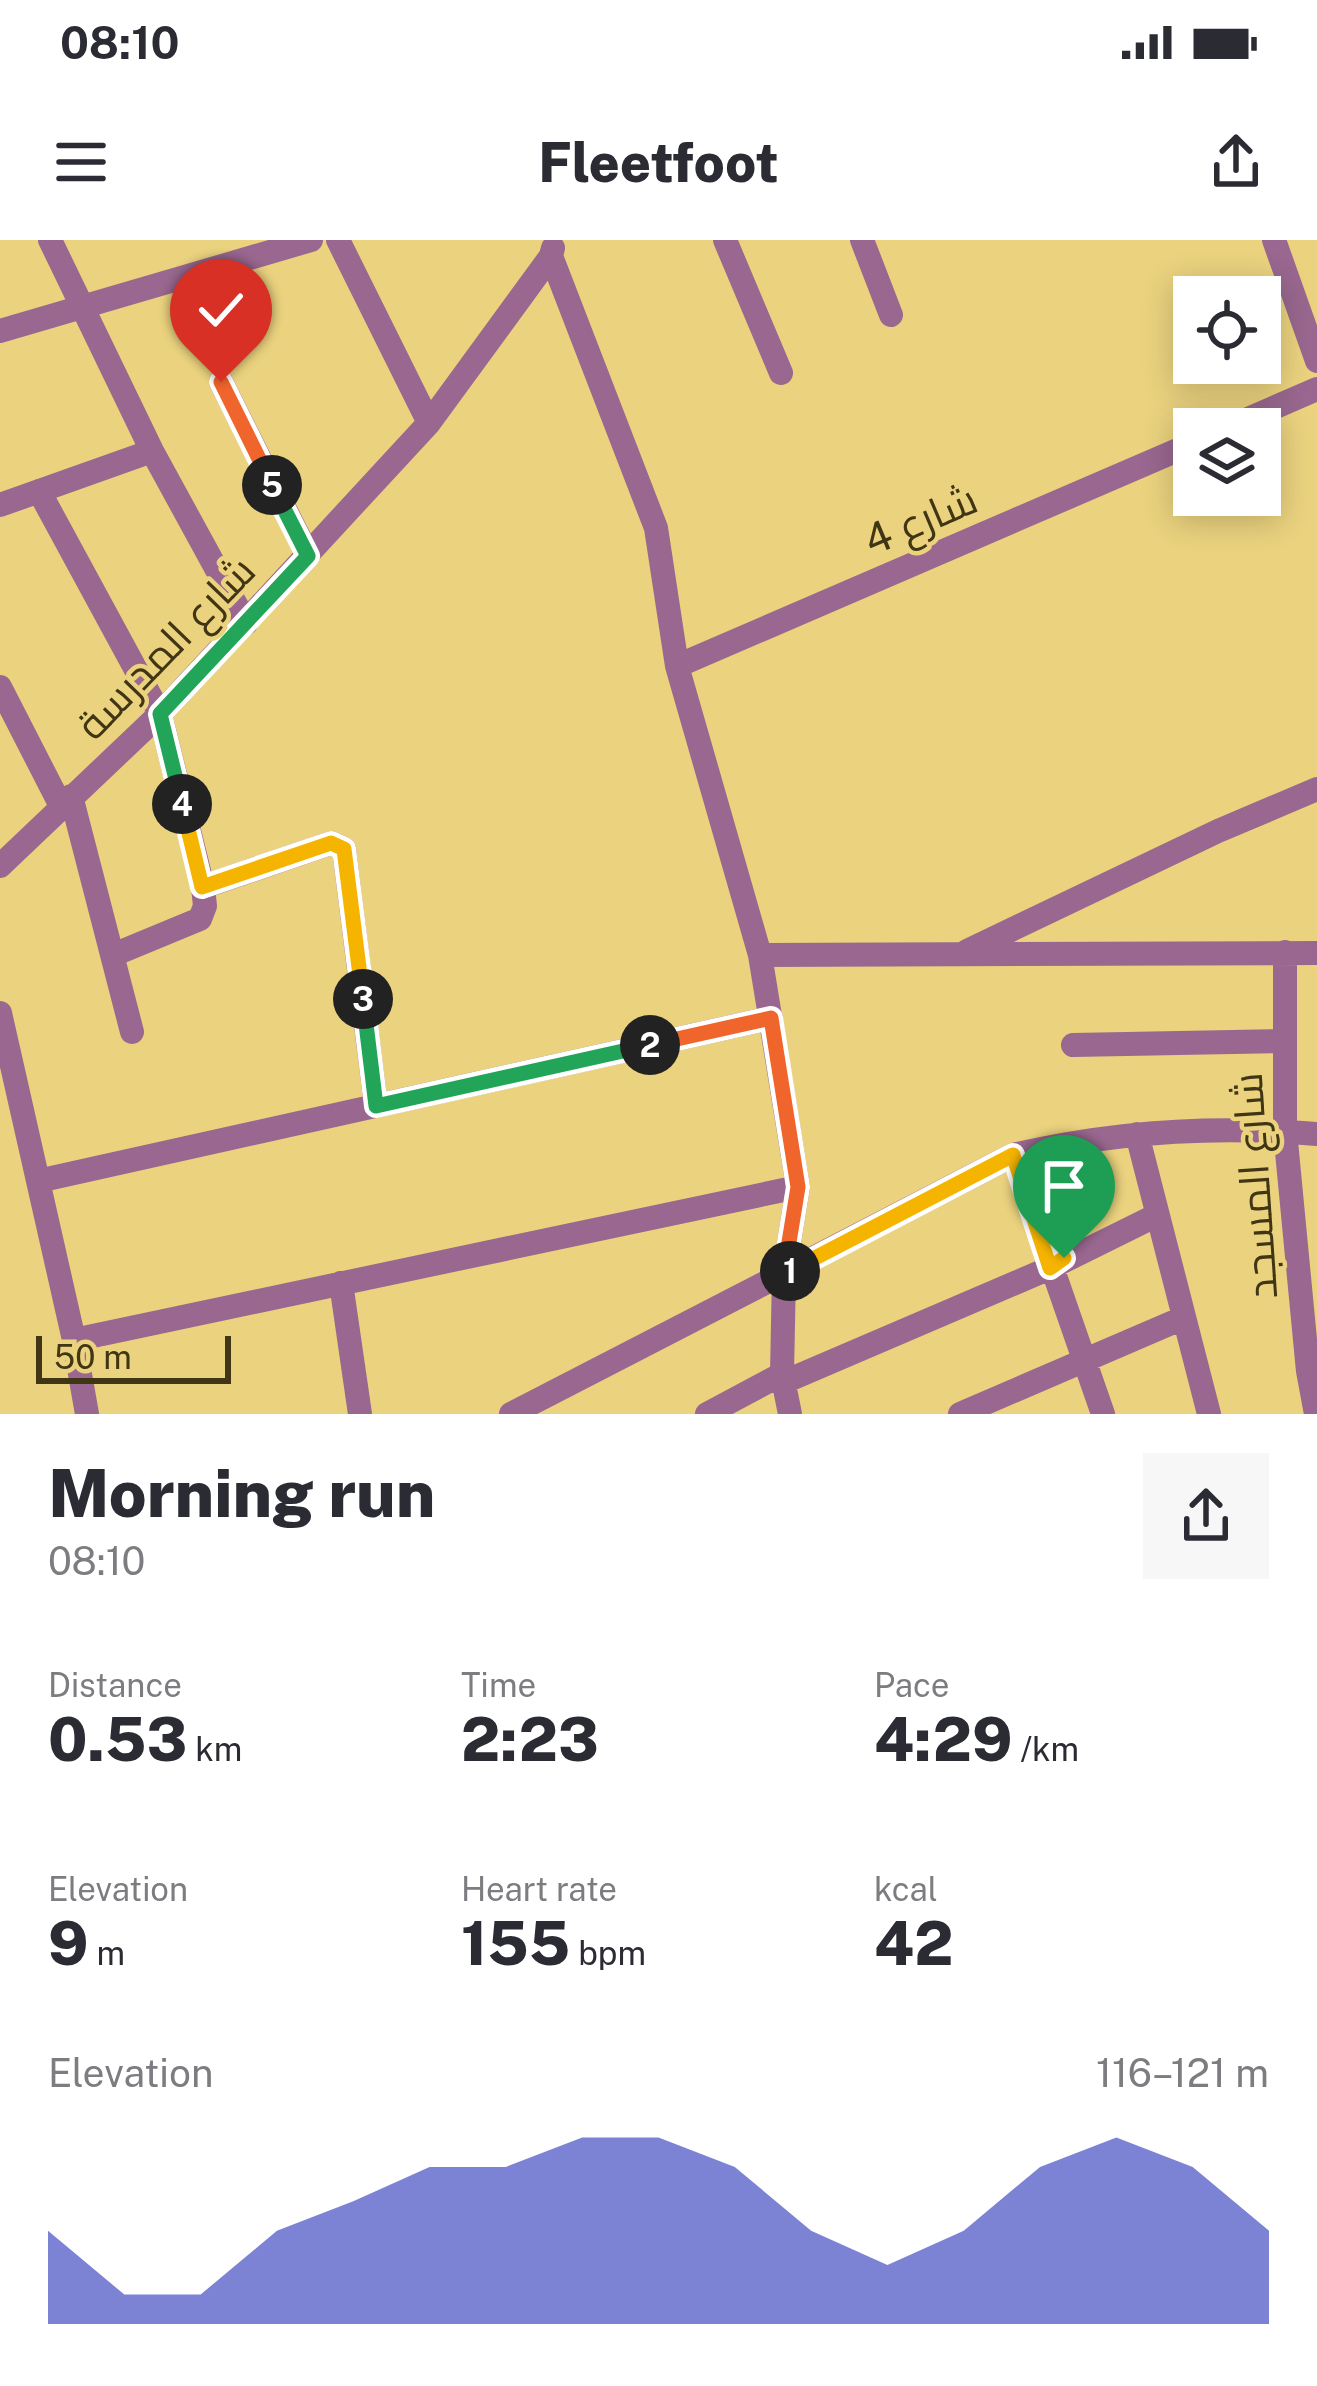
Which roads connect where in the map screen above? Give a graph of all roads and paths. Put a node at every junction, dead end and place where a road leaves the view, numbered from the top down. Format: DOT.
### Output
graph roads {
  1 [pos="50,240"];
  2 [pos="311,240"];
  3 [pos="338,240"];
  4 [pos="725,240"];
  5 [pos="862,240"];
  6 [pos="1274,240"];
  7 [pos="553,248"];
  8 [pos="80,304"];
  9 [pos="891,315"];
  10 [pos="0,331"];
  11 [pos="1317,361"];
  12 [pos="782,373"];
  13 [pos="221,382"];
  14 [pos="1317,389"];
  15 [pos="1273,408"];
  16 [pos="429,423"];
  17 [pos="152,451"];
  18 [pos="1173,451"];
  19 [pos="39,491"];
  20 [pos="0,505"];
  21 [pos="308,556"];
  22 [pos="246,622"];
  23 [pos="677,666"];
  24 [pos="0,687"];
  25 [pos="160,714"];
  26 [pos="1317,789"];
  27 [pos="66,801"];
  28 [pos="0,866"];
  29 [pos="202,887"];
  30 [pos="1285,952"];
  31 [pos="1317,953"];
  32 [pos="113,955"];
  33 [pos="760,955"];
  34 [pos="959,955"];
  35 [pos="0,1013"];
  36 [pos="771,1018"];
  37 [pos="132,1033"];
  38 [pos="1284,1041"];
  39 [pos="1073,1045"];
  40 [pos="376,1106"];
  41 [pos="1285,1131"];
  42 [pos="1137,1134"];
  43 [pos="1317,1134"];
  44 [pos="1013,1155"];
  45 [pos="38,1180"];
  46 [pos="798,1187"];
  47 [pos="1155,1216"];
  48 [pos="1050,1268"];
  49 [pos="784,1273"];
  50 [pos="341,1283"];
  51 [pos="1183,1318"];
  52 [pos="74,1340"];
  53 [pos="1084,1360"];
  54 [pos="783,1378"];
  55 [pos="997,1407"];
  56 [pos="87,1414"];
  57 [pos="361,1414"];
  58 [pos="512,1414"];
  59 [pos="707,1414"];
  60 [pos="790,1414"];
  61 [pos="960,1414"];
  62 [pos="1103,1414"];
  63 [pos="1209,1414"];
  64 [pos="1316,1414"];
  1 -- 8 [label="street"];
  2 -- 8 [label="street"];
  3 -- 16 [label="street"];
  4 -- 12 [label="street"];
  5 -- 9 [label="street"];
  6 -- 11 [label="street"];
  7 -- 16 [label="street, شارع المدرسة"];
  7 -- 23 [label="street"];
  8 -- 10 [label="street"];
  8 -- 17 [label="street"];
  13 -- 21 [label="street"];
  14 -- 15 [label="street"];
  16 -- 21 [label="street, شارع المدرسة"];
  17 -- 19 [label="street"];
  17 -- 22 [label="street"];
  18 -- 23 [label="street, شارع 4"];
  19 -- 20 [label="street"];
  19 -- 25 [label="street"];
  21 -- 22 [label="street, شارع المدرسة"];
  22 -- 25 [label="street, شارع المدرسة"];
  23 -- 33 [label="street"];
  24 -- 27 [label="street"];
  25 -- 27 [label="street, شارع المدرسة"];
  25 -- 29 [label="street"];
  26 -- 34 [label="street"];
  27 -- 28 [label="street, شارع المدرسة"];
  27 -- 32 [label="street"];
  29 -- 32 [label="street"];
  29 -- 40 [label="street"];
  30 -- 31 [label="street"];
  30 -- 34 [label="street"];
  30 -- 38 [label="street, شارع المسجد"];
  32 -- 37 [label="street"];
  33 -- 34 [label="street"];
  33 -- 36 [label="street"];
  35 -- 45 [label="street"];
  36 -- 40 [label="street"];
  36 -- 46 [label="street"];
  38 -- 39 [label="street"];
  38 -- 41 [label="street, شارع المسجد"];
  40 -- 45 [label="street"];
  41 -- 42 [label="street"];
  41 -- 43 [label="street"];
  41 -- 64 [label="street, شارع المسجد"];
  42 -- 44 [label="street"];
  42 -- 47 [label="street"];
  44 -- 48 [label="street"];
  44 -- 49 [label="street"];
  45 -- 52 [label="street"];
  46 -- 49 [label="street"];
  46 -- 50 [label="street"];
  47 -- 48 [label="street"];
  47 -- 51 [label="street"];
  48 -- 53 [label="street"];
  48 -- 54 [label="street"];
  49 -- 54 [label="street"];
  49 -- 58 [label="street"];
  50 -- 52 [label="street"];
  50 -- 57 [label="street"];
  51 -- 53 [label="street"];
  51 -- 63 [label="street"];
  52 -- 56 [label="street"];
  53 -- 55 [label="street"];
  53 -- 62 [label="street"];
  54 -- 59 [label="street"];
  54 -- 60 [label="street"];
  55 -- 61 [label="street"];
}
